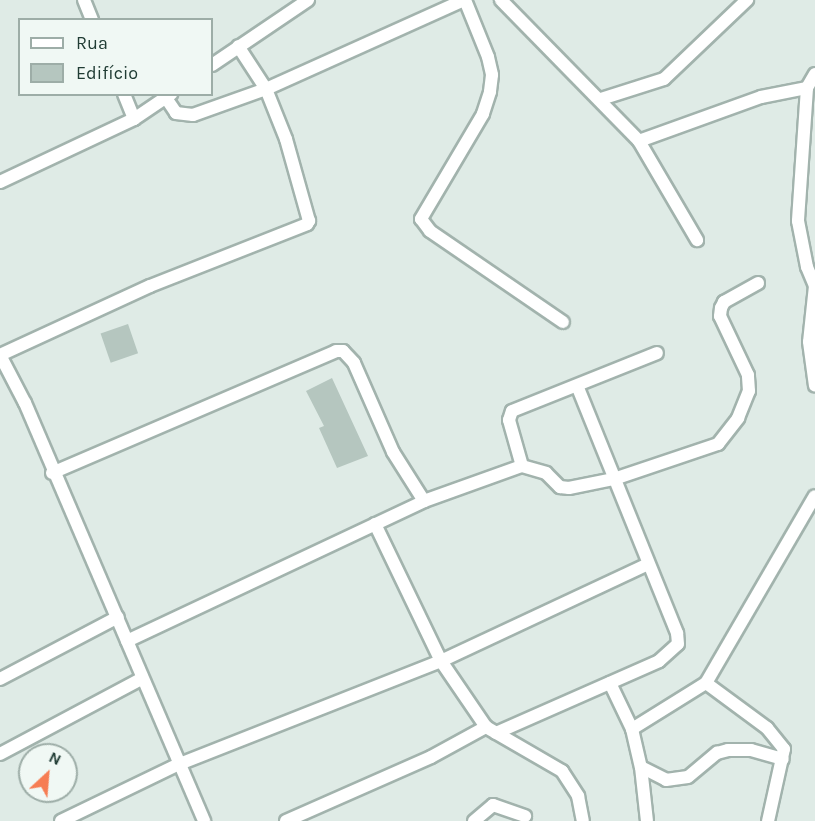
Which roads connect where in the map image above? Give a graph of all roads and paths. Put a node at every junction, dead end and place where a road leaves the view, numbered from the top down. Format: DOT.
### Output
graph roads {
  1 [pos="84,0"];
  2 [pos="308,0"];
  3 [pos="465,0"];
  4 [pos="501,0"];
  5 [pos="747,0"];
  6 [pos="91,18"];
  7 [pos="238,46"];
  8 [pos="213,64"];
  9 [pos="815,74"];
  10 [pos="807,88"];
  11 [pos="266,89"];
  12 [pos="125,96"];
  13 [pos="169,96"];
  14 [pos="601,99"];
  15 [pos="134,119"];
  16 [pos="815,134"];
  17 [pos="639,141"];
  18 [pos="803,144"];
  19 [pos="0,182"];
  20 [pos="697,240"];
  21 [pos="758,283"];
  22 [pos="815,286"];
  23 [pos="563,322"];
  24 [pos="657,353"];
  25 [pos="0,355"];
  26 [pos="577,386"];
  27 [pos="815,386"];
  28 [pos="522,466"];
  29 [pos="52,473"];
  30 [pos="614,478"];
  31 [pos="815,496"];
  32 [pos="424,501"];
  33 [pos="375,524"];
  34 [pos="646,565"];
  35 [pos="117,617"];
  36 [pos="127,641"];
  37 [pos="441,661"];
  38 [pos="0,679"];
  39 [pos="141,679"];
  40 [pos="609,683"];
  41 [pos="706,683"];
  42 [pos="632,729"];
  43 [pos="491,730"];
  44 [pos="0,754"];
  45 [pos="783,759"];
  46 [pos="177,765"];
  47 [pos="641,767"];
  48 [pos="525,816"];
  49 [pos="61,821"];
  50 [pos="204,821"];
  51 [pos="286,821"];
  52 [pos="474,821"];
  53 [pos="583,821"];
  54 [pos="647,821"];
  55 [pos="768,821"];
  1 -- 6 [label="street"];
  2 -- 7 [label="street"];
  3 -- 11 [label="street"];
  3 -- 23 [label="street"];
  4 -- 14 [label="street"];
  5 -- 14 [label="street"];
  7 -- 8 [label="street"];
  7 -- 11 [label="street"];
  9 -- 10 [label="street"];
  10 -- 17 [label="street"];
  10 -- 18 [label="street"];
  11 -- 13 [label="street"];
  11 -- 25 [label="street"];
  12 -- 15 [label="street"];
  13 -- 15 [label="street"];
  14 -- 17 [label="street"];
  15 -- 19 [label="street"];
  16 -- 18 [label="street"];
  17 -- 20 [label="street"];
  18 -- 22 [label="street"];
  21 -- 30 [label="street"];
  22 -- 27 [label="street"];
  24 -- 26 [label="street"];
  25 -- 29 [label="street"];
  26 -- 28 [label="street"];
  26 -- 30 [label="street"];
  28 -- 30 [label="street"];
  28 -- 32 [label="street"];
  29 -- 32 [label="street"];
  29 -- 35 [label="street"];
  30 -- 34 [label="street"];
  31 -- 41 [label="street"];
  32 -- 33 [label="street"];
  33 -- 36 [label="street"];
  33 -- 37 [label="street"];
  34 -- 37 [label="street"];
  34 -- 40 [label="street"];
  35 -- 36 [label="street"];
  35 -- 38 [label="street"];
  36 -- 39 [label="street"];
  37 -- 43 [label="street"];
  37 -- 46 [label="street"];
  39 -- 44 [label="street"];
  39 -- 46 [label="street"];
  40 -- 42 [label="street"];
  40 -- 43 [label="street"];
  41 -- 42 [label="street"];
  41 -- 45 [label="street"];
  42 -- 47 [label="street"];
  43 -- 51 [label="street"];
  43 -- 53 [label="street"];
  45 -- 47 [label="street"];
  45 -- 55 [label="street"];
  46 -- 49 [label="street"];
  46 -- 50 [label="street"];
  47 -- 54 [label="street"];
  48 -- 52 [label="street"];
}
